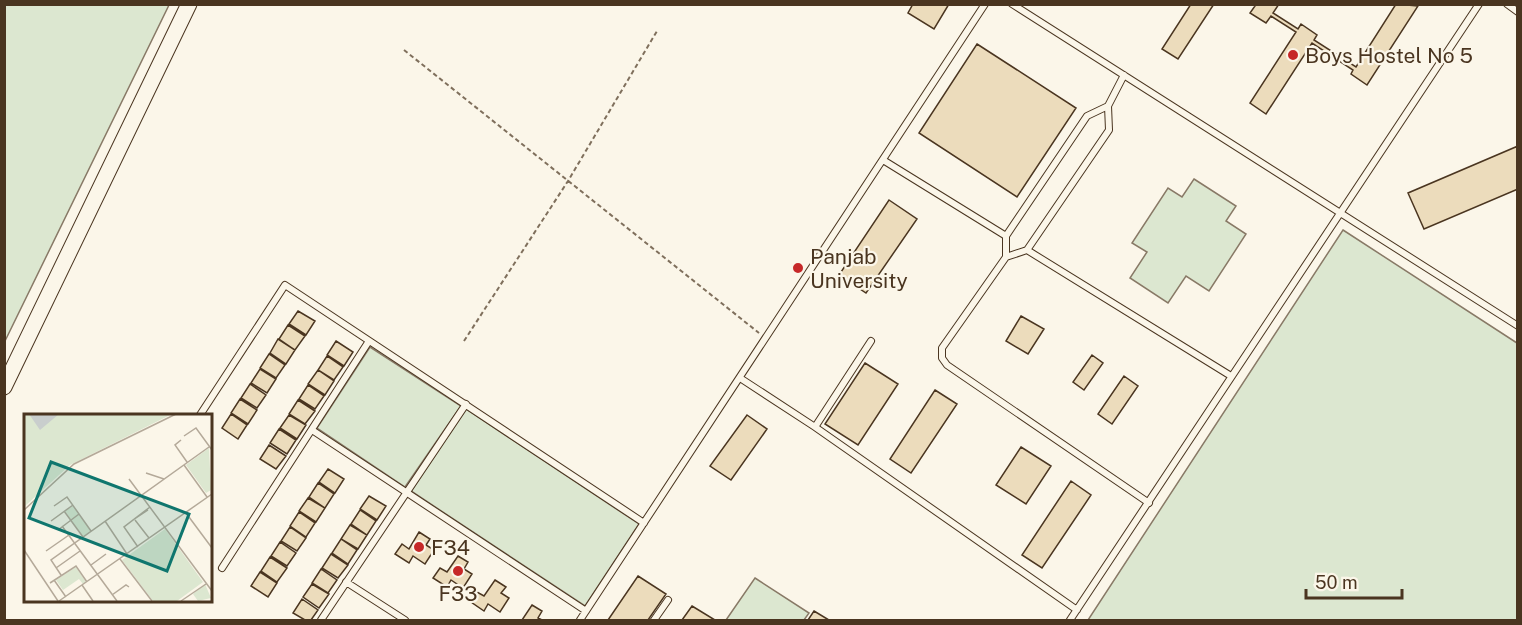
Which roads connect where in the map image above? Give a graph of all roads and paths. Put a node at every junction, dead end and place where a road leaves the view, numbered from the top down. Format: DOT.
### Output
graph roads {
  1 [pos="189,4"];
  2 [pos="986,4"];
  3 [pos="1012,4"];
  4 [pos="1479,4"];
  5 [pos="1507,4"];
  6 [pos="1518,12"];
  7 [pos="657,31"];
  8 [pos="404,50"];
  9 [pos="1124,75"];
  10 [pos="1108,106"];
  11 [pos="883,160"];
  12 [pos="568,181"];
  13 [pos="1341,212"];
  14 [pos="1006,236"];
  15 [pos="1027,250"];
  16 [pos="1006,257"];
  17 [pos="1518,326"];
  18 [pos="766,338"];
  19 [pos="369,341"];
  20 [pos="464,341"];
  21 [pos="871,341"];
  22 [pos="1232,376"];
  23 [pos="740,378"];
  24 [pos="4,387"];
  25 [pos="466,404"];
  26 [pos="201,414"];
  27 [pos="815,427"];
  28 [pos="312,430"];
  29 [pos="405,491"];
  30 [pos="1149,503"];
  31 [pos="644,523"];
  32 [pos="222,568"];
  33 [pos="346,582"];
  34 [pos="668,600"];
  35 [pos="1077,610"];
  36 [pos="586,611"];
  37 [pos="321,621"];
  38 [pos="405,621"];
  39 [pos="580,621"];
  40 [pos="654,621"];
  41 [pos="1070,621"];
  1 -- 24 [label="street"];
  2 -- 11 [label="lane"];
  3 -- 9 [label="lane"];
  4 -- 13 [label="lane"];
  5 -- 6 [label="lane"];
  7 -- 12 [label="path"];
  8 -- 12 [label="path"];
  9 -- 10 [label="lane"];
  9 -- 13 [label="lane"];
  10 -- 14 [label="lane"];
  10 -- 15 [label="lane"];
  11 -- 14 [label="lane"];
  11 -- 18 [label="lane"];
  12 -- 18 [label="path"];
  12 -- 20 [label="path"];
  13 -- 17 [label="lane"];
  13 -- 22 [label="lane"];
  14 -- 16 [label="lane"];
  15 -- 16 [label="lane"];
  15 -- 22 [label="lane"];
  16 -- 30 [label="lane"];
  18 -- 23 [label="lane"];
  19 -- 25 [label="lane"];
  19 -- 26 [label="lane"];
  19 -- 28 [label="lane"];
  21 -- 27 [label="lane"];
  22 -- 30 [label="lane"];
  23 -- 27 [label="lane"];
  23 -- 31 [label="lane"];
  25 -- 29 [label="lane"];
  25 -- 31 [label="lane"];
  27 -- 35 [label="lane"];
  28 -- 29 [label="lane"];
  28 -- 32 [label="lane"];
  29 -- 33 [label="lane"];
  29 -- 36 [label="lane"];
  30 -- 35 [label="lane"];
  31 -- 36 [label="lane"];
  33 -- 37 [label="lane"];
  33 -- 38 [label="lane"];
  34 -- 40 [label="lane"];
  35 -- 41 [label="lane"];
  36 -- 39 [label="lane"];
}
